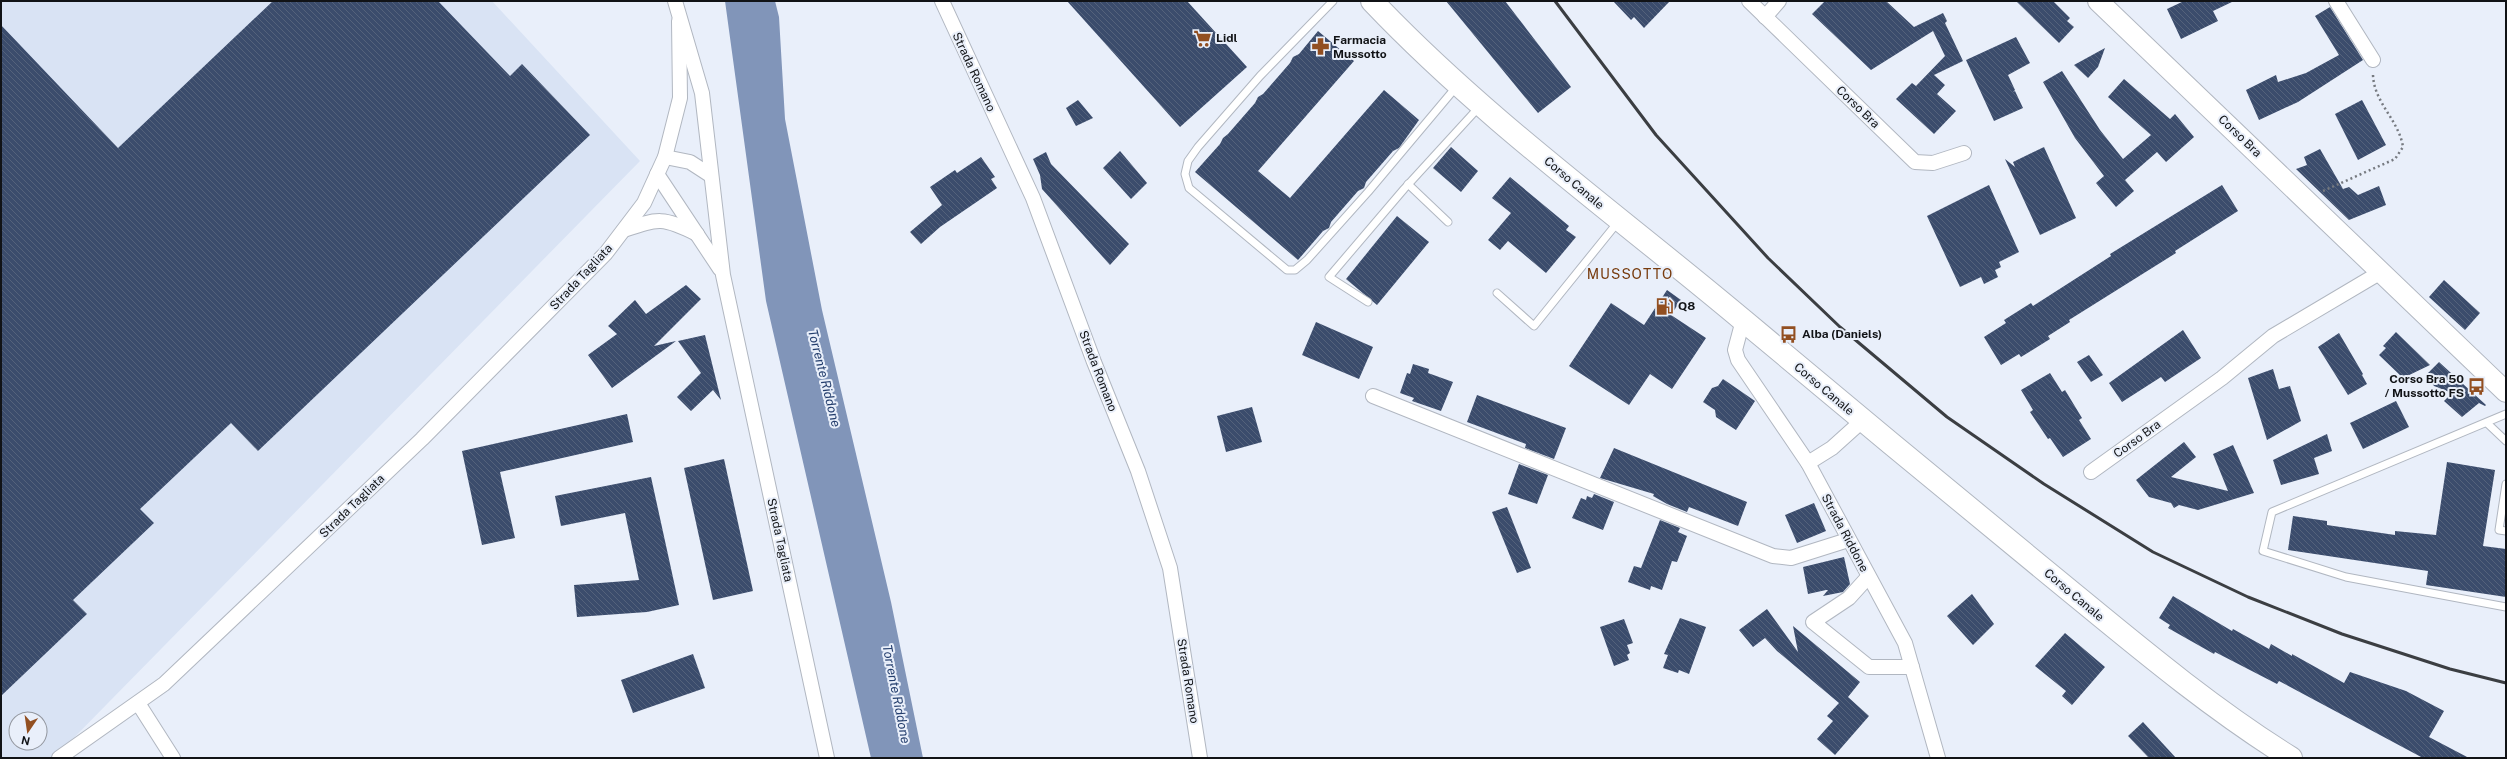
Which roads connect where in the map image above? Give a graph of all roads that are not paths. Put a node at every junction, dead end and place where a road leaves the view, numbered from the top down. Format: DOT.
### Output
graph roads {
  1 [pos="675,1"];
  2 [pos="942,1"];
  3 [pos="1333,1"];
  4 [pos="1372,1"];
  5 [pos="1748,1"];
  6 [pos="1779,1"];
  7 [pos="2098,1"];
  8 [pos="2336,1"];
  9 [pos="1765,17"];
  10 [pos="679,21"];
  11 [pos="2373,60"];
  12 [pos="1458,84"];
  13 [pos="1481,105"];
  14 [pos="1964,152"];
  15 [pos="665,157"];
  16 [pos="657,174"];
  17 [pos="710,175"];
  18 [pos="1408,184"];
  19 [pos="1619,220"];
  20 [pos="1448,222"];
  21 [pos="624,230"];
  22 [pos="700,236"];
  23 [pos="2381,272"];
  24 [pos="724,275"];
  25 [pos="1497,293"];
  26 [pos="1368,302"];
  27 [pos="1743,320"];
  28 [pos="2506,392"];
  29 [pos="1373,396"];
  30 [pos="2506,414"];
  31 [pos="1862,421"];
  32 [pos="2486,422"];
  33 [pos="2506,440"];
  34 [pos="1808,463"];
  35 [pos="2091,472"];
  36 [pos="2506,484"];
  37 [pos="2506,531"];
  38 [pos="1848,540"];
  39 [pos="1868,577"];
  40 [pos="2506,607"];
  41 [pos="1912,667"];
  42 [pos="138,704"];
  43 [pos="59,758"];
  44 [pos="173,758"];
  45 [pos="827,758"];
  46 [pos="1200,758"];
  47 [pos="1938,758"];
  48 [pos="2291,758"];
  1 -- 10 [label="street, Strada Tagliata"];
  2 -- 46 [label="street, Strada Romano"];
  3 -- 12 [label="lane"];
  4 -- 12 [label="main road, Corso Canale"];
  5 -- 9 [label="street, Corso Bra"];
  6 -- 9 [label="street"];
  7 -- 23 [label="street, Corso Bra"];
  8 -- 11 [label="street"];
  9 -- 14 [label="street, Corso Bra"];
  10 -- 15 [label="street, Strada Tagliata"];
  10 -- 17 [label="street, Strada Tagliata"];
  12 -- 13 [label="main road, Corso Canale"];
  13 -- 18 [label="lane"];
  13 -- 19 [label="main road, Corso Canale"];
  15 -- 16 [label="street, Strada Tagliata"];
  15 -- 17 [label="street"];
  16 -- 21 [label="street, Strada Tagliata"];
  16 -- 22 [label="street, Strada Tagliata"];
  17 -- 24 [label="street, Strada Tagliata"];
  18 -- 20 [label="lane"];
  18 -- 26 [label="lane"];
  19 -- 25 [label="lane"];
  19 -- 27 [label="main road, Corso Canale"];
  21 -- 22 [label="street"];
  21 -- 42 [label="street, Strada Tagliata"];
  22 -- 24 [label="street, Strada Tagliata"];
  23 -- 28 [label="street, Corso Bra"];
  23 -- 35 [label="street, Corso Bra"];
  24 -- 45 [label="street, Strada Tagliata"];
  27 -- 31 [label="main road, Corso Canale"];
  27 -- 34 [label="street, Strada Riddone"];
  29 -- 38 [label="street"];
  30 -- 32 [label="lane"];
  31 -- 34 [label="street"];
  31 -- 48 [label="main road, Corso Canale"];
  32 -- 33 [label="lane"];
  32 -- 40 [label="lane"];
  34 -- 38 [label="street, Strada Riddone"];
  36 -- 37 [label="lane"];
  38 -- 39 [label="street, Strada Riddone"];
  39 -- 41 [label="street, Strada Riddone"];
  39 -- 41 [label="street"];
  41 -- 47 [label="street, Strada Riddone"];
  42 -- 43 [label="street, Strada Tagliata"];
  42 -- 44 [label="street"];
}
